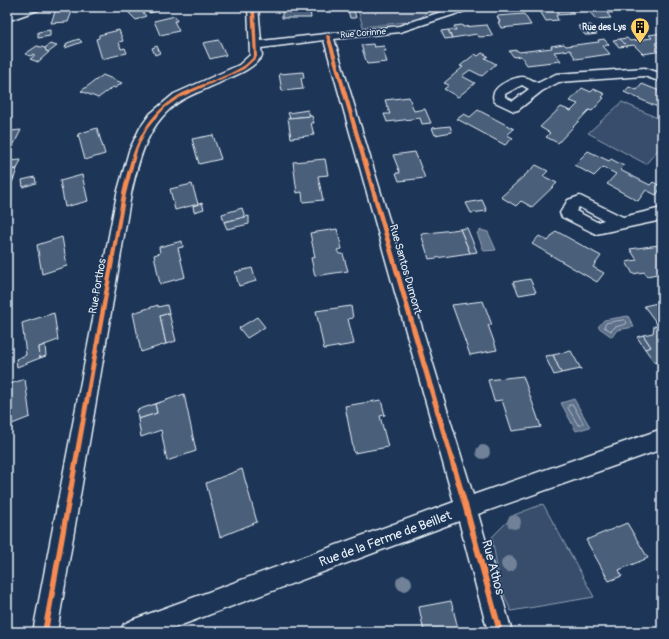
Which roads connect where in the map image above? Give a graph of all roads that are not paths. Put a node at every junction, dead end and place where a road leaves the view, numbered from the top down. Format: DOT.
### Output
graph roads {
  1 [pos="33,7"];
  2 [pos="253,7"];
  3 [pos="467,7"];
  4 [pos="450,9"];
  5 [pos="7,17"];
  6 [pos="328,36"];
  7 [pos="255,45"];
  8 [pos="662,69"];
  9 [pos="644,72"];
  10 [pos="662,78"];
  11 [pos="538,88"];
  12 [pos="662,214"];
  13 [pos="622,222"];
  14 [pos="662,439"];
  15 [pos="466,508"];
  16 [pos="45,632"];
  17 [pos="132,632"];
  18 [pos="500,632"];
  1 -- 5 [label="street"];
  2 -- 7 [label="street, Rue Porthos"];
  3 -- 4 [label="street, Rue Corinne"];
  4 -- 6 [label="street, Rue Corinne"];
  6 -- 7 [label="street, Rue Corinne"];
  6 -- 15 [label="street, Rue Santos Dumont"];
  7 -- 16 [label="street, Rue Porthos"];
  8 -- 9 [label="street"];
  9 -- 10 [label="street"];
  9 -- 11 [label="street"];
  12 -- 13 [label="street"];
  14 -- 15 [label="street, Rue de la Ferme de Beillet"];
  15 -- 17 [label="street, Rue de la Ferme de Beillet"];
  15 -- 18 [label="street, Rue Athos"];
}
